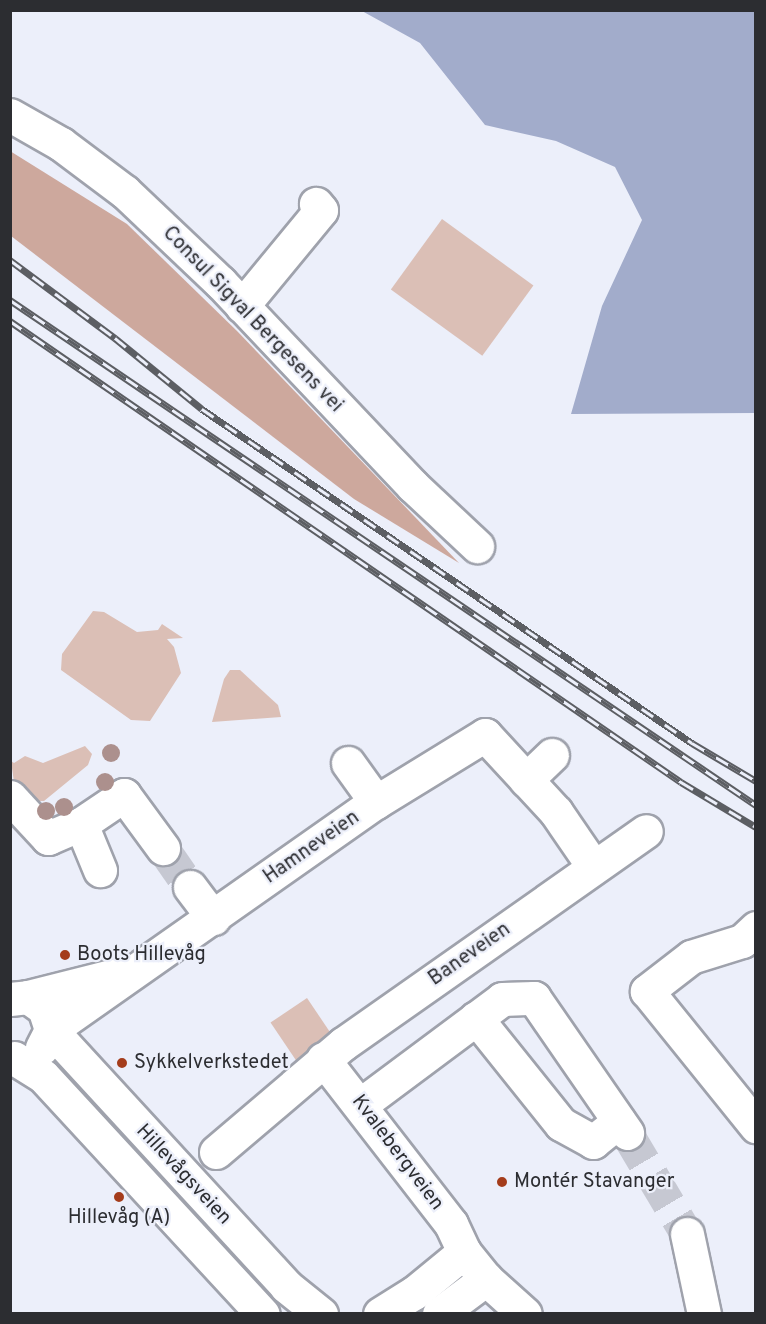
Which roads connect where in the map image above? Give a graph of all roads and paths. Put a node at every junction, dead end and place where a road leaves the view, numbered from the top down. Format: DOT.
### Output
graph roads {
  1 [pos="10,115"];
  2 [pos="316,204"];
  3 [pos="250,314"];
  4 [pos="477,546"];
  5 [pos="552,755"];
  6 [pos="348,762"];
  7 [pos="526,780"];
  8 [pos="10,797"];
  9 [pos="376,802"];
  10 [pos="81,824"];
  11 [pos="646,831"];
  12 [pos="163,848"];
  13 [pos="593,866"];
  14 [pos="100,870"];
  15 [pos="190,886"];
  16 [pos="213,918"];
  17 [pos="751,941"];
  18 [pos="142,966"];
  19 [pos="19,993"];
  20 [pos="476,1018"];
  21 [pos="51,1030"];
  22 [pos="12,1057"];
  23 [pos="324,1059"];
  24 [pos="360,1105"];
  25 [pos="756,1126"];
  26 [pos="216,1152"];
  27 [pos="687,1234"];
  28 [pos="464,1252"];
  29 [pos="486,1279"];
  30 [pos="263,1314"];
  31 [pos="321,1314"];
  32 [pos="380,1314"];
  33 [pos="439,1314"];
  34 [pos="525,1314"];
  35 [pos="704,1314"];
  1 -- 3 [label="street, Consul Sigval Bergesens vei"];
  2 -- 3 [label="street"];
  3 -- 4 [label="street, Consul Sigval Bergesens vei"];
  5 -- 7 [label="street"];
  6 -- 9 [label="street"];
  7 -- 9 [label="street, Hamneveien"];
  7 -- 13 [label="street"];
  8 -- 10 [label="street"];
  9 -- 16 [label="street, Hamneveien"];
  10 -- 12 [label="street"];
  10 -- 14 [label="street"];
  11 -- 13 [label="street, Baneveien"];
  13 -- 23 [label="street, Baneveien"];
  15 -- 16 [label="street"];
  16 -- 18 [label="street, Hamneveien"];
  17 -- 25 [label="street"];
  18 -- 19 [label="street, Hamneveien"];
  18 -- 21 [label="street, Hamneveien"];
  19 -- 21 [label="street, Hillevågsveien"];
  20 -- 20 [label="street"];
  20 -- 24 [label="street"];
  21 -- 22 [label="street"];
  21 -- 31 [label="street, Hillevågsveien"];
  22 -- 30 [label="street, Hillevågsveien"];
  23 -- 24 [label="street, Kvalebergveien"];
  23 -- 26 [label="street, Baneveien"];
  24 -- 28 [label="street, Kvalebergveien"];
  27 -- 35 [label="street"];
  28 -- 29 [label="street, Kvalebergveien"];
  28 -- 32 [label="street"];
  29 -- 33 [label="street"];
  29 -- 34 [label="street, Kvalebergveien"];
}
